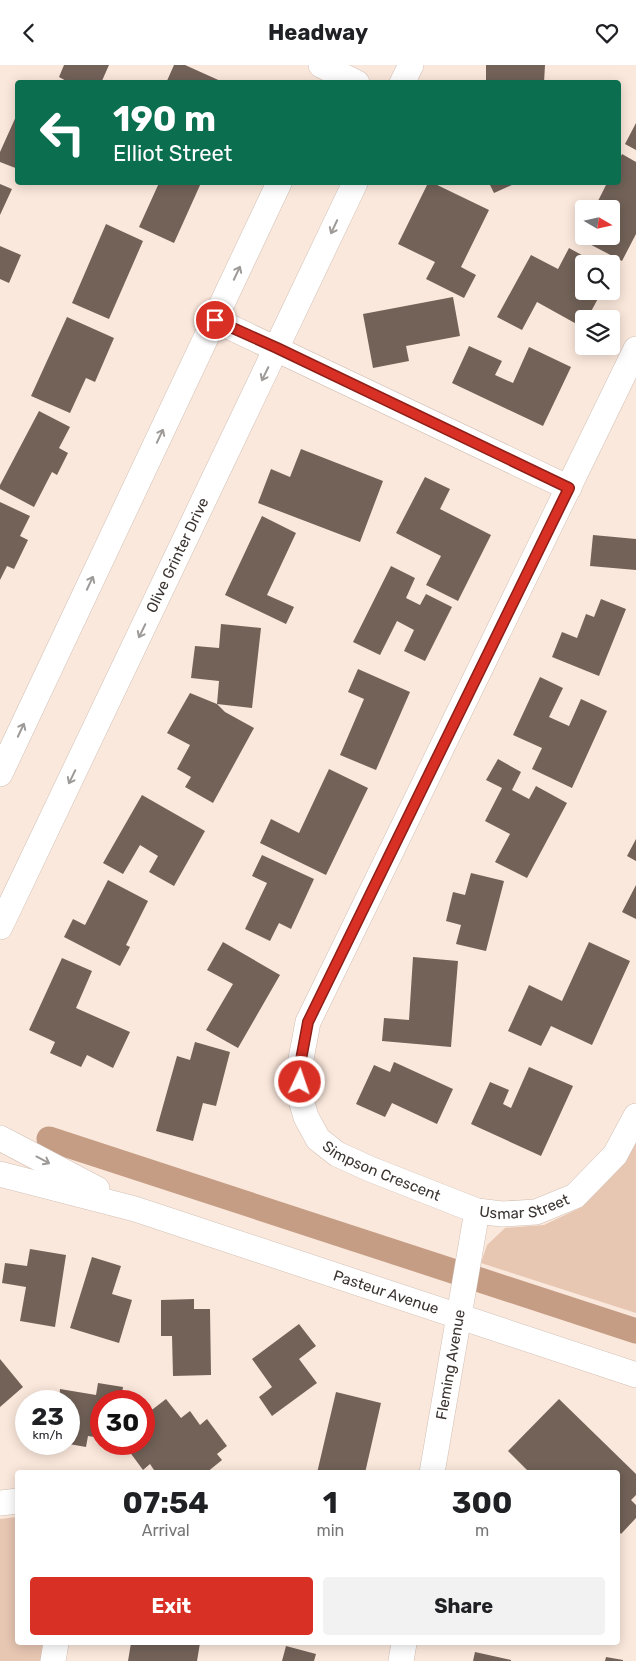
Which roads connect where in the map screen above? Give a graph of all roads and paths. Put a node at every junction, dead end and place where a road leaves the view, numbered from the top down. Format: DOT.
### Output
graph roads {
  1 [pos="410,65"];
  2 [pos="328,71"];
  3 [pos="350,80"];
  4 [pos="403,80"];
  5 [pos="278,185"];
  6 [pos="354,185"];
  7 [pos="215,320"];
  8 [pos="277,348"];
  9 [pos="636,349"];
  10 [pos="569,488"];
  11 [pos="0,774"];
  12 [pos="0,927"];
  13 [pos="636,1116"];
  14 [pos="3,1137"];
  15 [pos="0,1174"];
  16 [pos="135,1209"];
  17 [pos="477,1211"];
  18 [pos="468,1257"];
  19 [pos="458,1317"];
  20 [pos="636,1375"];
  21 [pos="432,1470"];
  22 [pos="15,1501"];
  23 [pos="0,1503"];
  24 [pos="56,1645"];
  25 [pos="404,1645"];
  26 [pos="53,1661"];
  27 [pos="401,1661"];
  1 -- 4 [label="street"];
  2 -- 3 [label="street"];
  7 -- 5 [label="street, one-way"];
  6 -- 8 [label="street, Olive Grinter Drive, one-way"];
  7 -- 8 [label="street"];
  11 -- 7 [label="street, one-way"];
  8 -- 10 [label="street"];
  8 -- 12 [label="street, Olive Grinter Drive, one-way"];
  9 -- 10 [label="street, Simpson Crescent"];
  10 -- 17 [label="street, Simpson Crescent"];
  13 -- 17 [label="street, Usmar Street"];
  14 -- 16 [label="street, Pasteur Avenue, one-way"];
  15 -- 16 [label="street, Pasteur Avenue"];
  16 -- 19 [label="street, Pasteur Avenue"];
  17 -- 18 [label="street, Usmar Street"];
  18 -- 19 [label="street, Fleming Avenue"];
  19 -- 20 [label="street, Pasteur Avenue"];
  19 -- 21 [label="street, Fleming Avenue"];
  22 -- 23 [label="street"];
  24 -- 26 [label="street"];
  25 -- 27 [label="street"];
}
